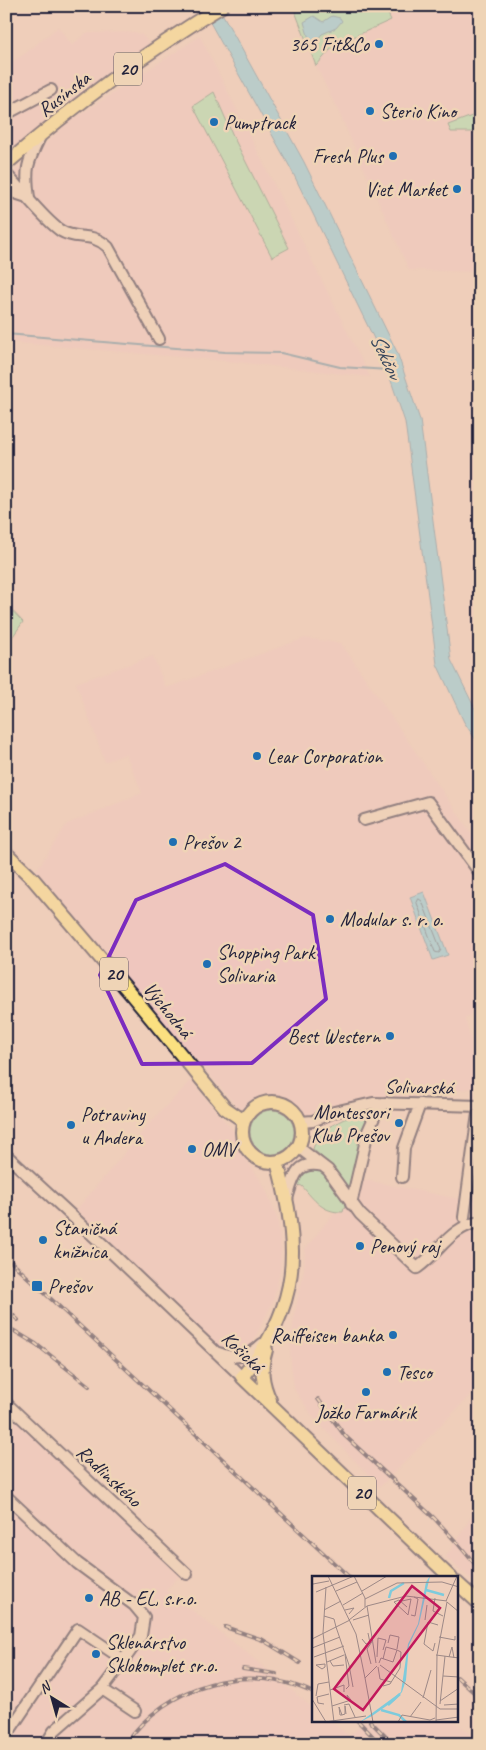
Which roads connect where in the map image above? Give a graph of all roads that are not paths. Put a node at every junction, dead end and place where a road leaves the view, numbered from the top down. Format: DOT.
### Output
graph roads {
  1 [pos="222,6"];
  2 [pos="51,90"];
  3 [pos="6,114"];
  4 [pos="40,137"];
  5 [pos="6,164"];
  6 [pos="6,174"];
  7 [pos="6,190"];
  8 [pos="29,198"];
  9 [pos="159,339"];
  10 [pos="364,820"];
  11 [pos="6,853"];
  12 [pos="480,873"];
  13 [pos="386,1103"];
  14 [pos="420,1104"];
  15 [pos="479,1106"];
  16 [pos="244,1121"];
  17 [pos="300,1122"];
  18 [pos="298,1147"];
  19 [pos="6,1155"];
  20 [pos="277,1162"];
  21 [pos="324,1166"];
  22 [pos="402,1176"];
  23 [pos="286,1203"];
  24 [pos="351,1204"];
  25 [pos="464,1217"];
  26 [pos="480,1222"];
  27 [pos="271,1336"];
  28 [pos="216,1352"];
  29 [pos="242,1377"];
  30 [pos="6,1403"];
  31 [pos="274,1408"];
  32 [pos="6,1496"];
  33 [pos="187,1574"];
  34 [pos="449,1576"];
  35 [pos="458,1584"];
  36 [pos="480,1604"];
  37 [pos="124,1660"];
  38 [pos="102,1689"];
  39 [pos="136,1711"];
  40 [pos="6,1736"];
  41 [pos="46,1744"];
  1 -- 4 [label="main road, Rusínska / 20"];
  2 -- 3 [label="street"];
  4 -- 5 [label="main road, Rusínska / 20"];
  4 -- 8 [label="street"];
  6 -- 8 [label="street"];
  7 -- 8 [label="street"];
  8 -- 9 [label="street"];
  10 -- 12 [label="street"];
  11 -- 16 [label="main road, Východná / 20"];
  13 -- 14 [label="street, Solivarská"];
  13 -- 17 [label="street, Solivarská"];
  13 -- 24 [label="street"];
  14 -- 15 [label="street, Solivarská"];
  14 -- 22 [label="street"];
  15 -- 25 [label="street"];
  16 -- 17 [label="main road"];
  16 -- 20 [label="main road"];
  17 -- 18 [label="main road"];
  18 -- 20 [label="main road"];
  18 -- 21 [label="street"];
  19 -- 28 [label="street, Košická"];
  20 -- 23 [label="main road"];
  21 -- 23 [label="street"];
  21 -- 24 [label="street"];
  23 -- 27 [label="main road"];
  24 -- 26 [label="street"];
  27 -- 28 [label="street"];
  27 -- 29 [label="main road"];
  27 -- 31 [label="main road"];
  28 -- 29 [label="street, Košická"];
  29 -- 31 [label="main road, Košická / 20"];
  30 -- 33 [label="street, Radlinského"];
  31 -- 34 [label="main road, Košická / 20"];
  32 -- 37 [label="street"];
  35 -- 36 [label="main road"];
  37 -- 38 [label="street"];
  37 -- 40 [label="street"];
  38 -- 39 [label="street"];
  38 -- 41 [label="street"];
}
